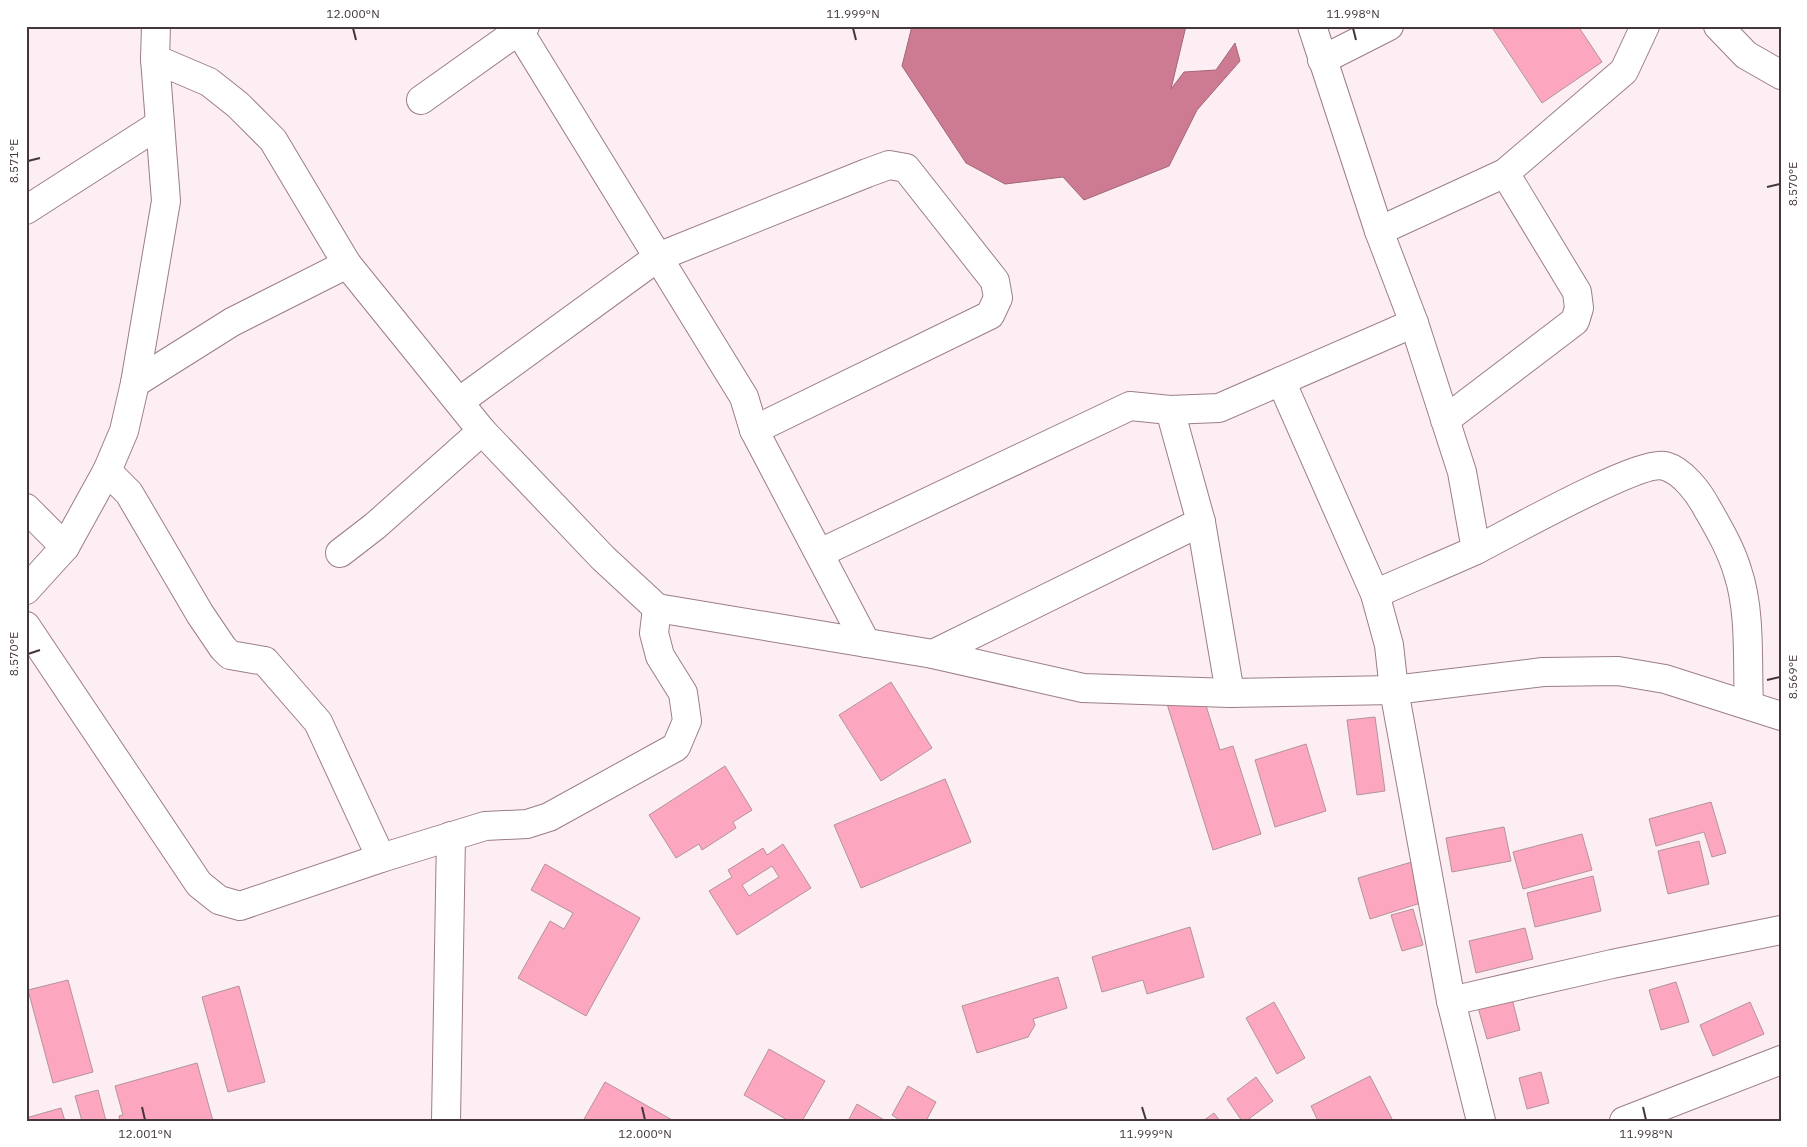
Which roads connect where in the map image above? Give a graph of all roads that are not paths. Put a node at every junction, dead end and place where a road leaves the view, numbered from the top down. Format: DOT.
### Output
graph roads {
  1 [pos="1312,26"];
  2 [pos="1390,26"];
  3 [pos="1645,26"];
  4 [pos="1718,26"];
  5 [pos="522,29"];
  6 [pos="154,36"];
  7 [pos="1322,60"];
  8 [pos="1781,75"];
  9 [pos="421,100"];
  10 [pos="160,124"];
  11 [pos="1505,173"];
  12 [pos="26,210"];
  13 [pos="1379,231"];
  14 [pos="658,257"];
  15 [pos="347,264"];
  16 [pos="1414,323"];
  17 [pos="1281,381"];
  18 [pos="135,383"];
  19 [pos="460,401"];
  20 [pos="1170,410"];
  21 [pos="1445,420"];
  22 [pos="754,430"];
  23 [pos="482,431"];
  24 [pos="108,471"];
  25 [pos="26,508"];
  26 [pos="1201,522"];
  27 [pos="65,547"];
  28 [pos="1476,550"];
  29 [pos="340,553"];
  30 [pos="820,553"];
  31 [pos="26,590"];
  32 [pos="1375,594"];
  33 [pos="658,608"];
  34 [pos="26,626"];
  35 [pos="866,643"];
  36 [pos="933,654"];
  37 [pos="1394,690"];
  38 [pos="1230,694"];
  39 [pos="1749,705"];
  40 [pos="1781,716"];
  41 [pos="451,836"];
  42 [pos="381,858"];
  43 [pos="1781,930"];
  44 [pos="1451,1001"];
  45 [pos="1781,1060"];
  46 [pos="446,1121"];
  47 [pos="1481,1121"];
  48 [pos="1624,1121"];
  1 -- 7 [label="street"];
  2 -- 7 [label="street"];
  3 -- 11 [label="street"];
  4 -- 8 [label="street"];
  5 -- 9 [label="street"];
  5 -- 14 [label="street"];
  6 -- 10 [label="street"];
  6 -- 15 [label="street"];
  7 -- 13 [label="street"];
  10 -- 12 [label="street"];
  10 -- 18 [label="street"];
  11 -- 13 [label="street"];
  11 -- 21 [label="street"];
  13 -- 16 [label="street"];
  14 -- 19 [label="street"];
  14 -- 22 [label="street"];
  14 -- 22 [label="street"];
  15 -- 18 [label="street"];
  15 -- 19 [label="street"];
  16 -- 17 [label="street"];
  16 -- 21 [label="street"];
  17 -- 20 [label="street"];
  17 -- 32 [label="street"];
  18 -- 24 [label="street"];
  19 -- 23 [label="street"];
  20 -- 26 [label="street"];
  20 -- 30 [label="street"];
  21 -- 28 [label="street"];
  22 -- 30 [label="street"];
  23 -- 29 [label="street"];
  23 -- 33 [label="street"];
  24 -- 27 [label="street"];
  24 -- 42 [label="street"];
  25 -- 27 [label="street"];
  26 -- 36 [label="street"];
  26 -- 38 [label="street"];
  27 -- 31 [label="street"];
  28 -- 32 [label="street"];
  28 -- 39 [label="street"];
  30 -- 35 [label="street"];
  32 -- 37 [label="street"];
  33 -- 35 [label="street"];
  33 -- 41 [label="street"];
  34 -- 42 [label="street"];
  35 -- 36 [label="street"];
  36 -- 38 [label="street"];
  37 -- 38 [label="street"];
  37 -- 39 [label="street"];
  37 -- 44 [label="street"];
  39 -- 40 [label="street"];
  41 -- 42 [label="street"];
  41 -- 46 [label="street"];
  43 -- 44 [label="street"];
  44 -- 47 [label="street"];
  45 -- 48 [label="street"];
}
